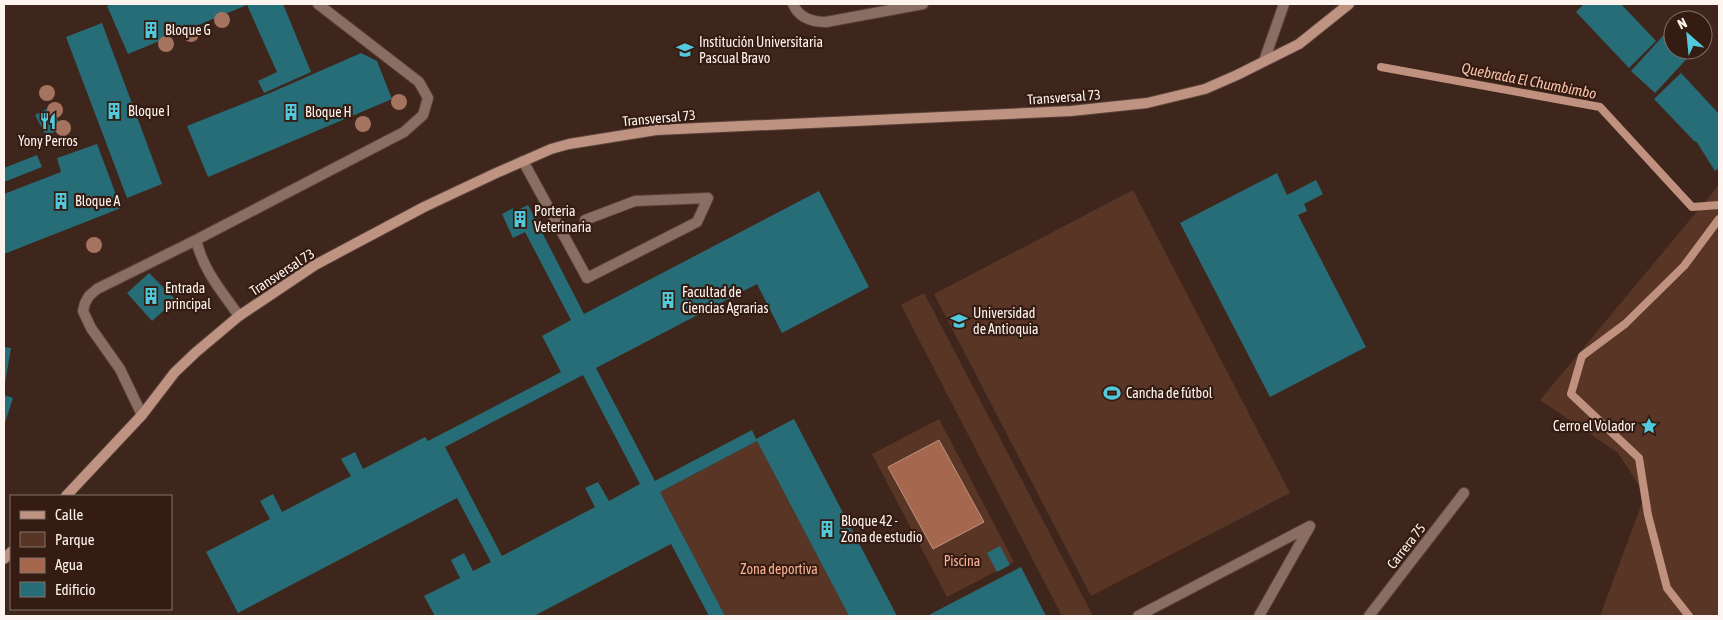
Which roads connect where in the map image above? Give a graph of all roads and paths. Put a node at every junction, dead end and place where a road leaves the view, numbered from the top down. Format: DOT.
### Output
graph roads {
  1 [pos="318,4"];
  2 [pos="793,4"];
  3 [pos="923,4"];
  4 [pos="1284,4"];
  5 [pos="1349,4"];
  6 [pos="1264,61"];
  7 [pos="523,161"];
  8 [pos="585,220"];
  9 [pos="196,240"];
  10 [pos="239,316"];
  11 [pos="142,415"];
  12 [pos="1464,493"];
  13 [pos="67,495"];
  14 [pos="1138,616"];
  15 [pos="1259,616"];
  16 [pos="1369,616"];
  1 -- 9 [label="street"];
  2 -- 3 [label="street"];
  4 -- 6 [label="street"];
  5 -- 6 [label="main road, Transversal 73"];
  6 -- 7 [label="main road, Transversal 73"];
  7 -- 8 [label="street"];
  7 -- 10 [label="main road, Transversal 73"];
  9 -- 10 [label="street"];
  9 -- 11 [label="street"];
  10 -- 11 [label="main road, Transversal 73"];
  11 -- 13 [label="main road, Transversal 73"];
  12 -- 16 [label="street, Carrera 75"];
  14 -- 15 [label="street"];
}
